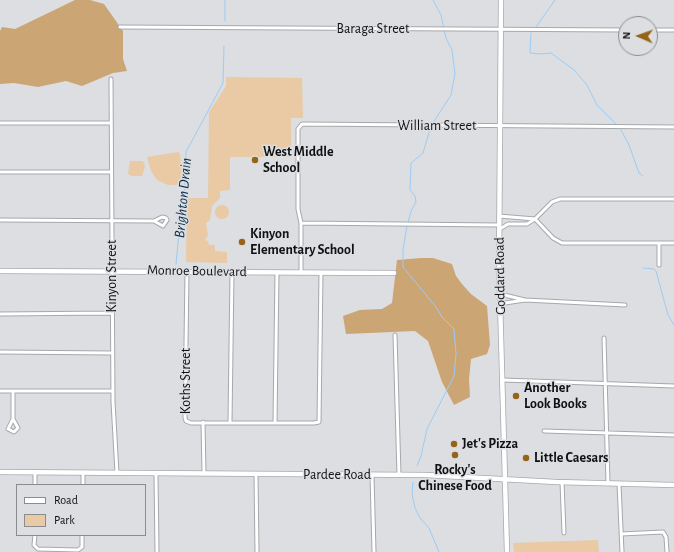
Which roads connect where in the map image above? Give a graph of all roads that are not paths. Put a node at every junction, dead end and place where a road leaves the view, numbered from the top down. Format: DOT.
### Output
graph roads {
  1 [pos="501,0"];
  2 [pos="120,27"];
  3 [pos="501,29"];
  4 [pos="618,30"];
  5 [pos="658,30"];
  6 [pos="674,30"];
  7 [pos="111,79"];
  8 [pos="0,124"];
  9 [pos="111,124"];
  10 [pos="500,127"];
  11 [pos="674,127"];
  12 [pos="0,172"];
  13 [pos="111,172"];
  14 [pos="674,199"];
  15 [pos="500,216"];
  16 [pos="535,219"];
  17 [pos="0,220"];
  18 [pos="112,221"];
  19 [pos="154,221"];
  20 [pos="301,224"];
  21 [pos="500,227"];
  22 [pos="659,243"];
  23 [pos="674,243"];
  24 [pos="659,265"];
  25 [pos="0,270"];
  26 [pos="112,270"];
  27 [pos="187,271"];
  28 [pos="232,272"];
  29 [pos="277,272"];
  30 [pos="301,273"];
  31 [pos="321,273"];
  32 [pos="394,273"];
  33 [pos="500,294"];
  34 [pos="525,300"];
  35 [pos="625,305"];
  36 [pos="500,306"];
  37 [pos="0,314"];
  38 [pos="112,314"];
  39 [pos="395,335"];
  40 [pos="604,338"];
  41 [pos="0,352"];
  42 [pos="112,352"];
  43 [pos="503,380"];
  44 [pos="606,383"];
  45 [pos="674,386"];
  46 [pos="112,391"];
  47 [pos="0,392"];
  48 [pos="13,392"];
  49 [pos="13,419"];
  50 [pos="203,422"];
  51 [pos="230,422"];
  52 [pos="275,423"];
  53 [pos="544,431"];
  54 [pos="607,433"];
  55 [pos="674,435"];
  56 [pos="0,472"];
  57 [pos="35,473"];
  58 [pos="83,473"];
  59 [pos="117,474"];
  60 [pos="156,474"];
  61 [pos="204,474"];
  62 [pos="256,475"];
  63 [pos="372,475"];
  64 [pos="399,475"];
  65 [pos="505,479"];
  66 [pos="562,482"];
  67 [pos="608,483"];
  68 [pos="35,484"];
  69 [pos="82,484"];
  70 [pos="620,484"];
  71 [pos="674,485"];
  72 [pos="564,533"];
  73 [pos="621,534"];
  74 [pos="35,536"];
  75 [pos="82,536"];
  76 [pos="157,552"];
  77 [pos="257,552"];
  78 [pos="374,552"];
  79 [pos="507,552"];
  80 [pos="622,552"];
  81 [pos="666,552"];
  1 -- 3 [label="main road, Goddard Road"];
  2 -- 3 [label="street, Baraga Street"];
  3 -- 4 [label="street, Baraga Street"];
  3 -- 10 [label="main road, Goddard Road"];
  5 -- 6 [label="street"];
  7 -- 9 [label="street, Kinyon Street"];
  8 -- 9 [label="street"];
  9 -- 13 [label="street, Kinyon Street"];
  10 -- 11 [label="street, William Street"];
  10 -- 15 [label="main road, Goddard Road"];
  10 -- 20 [label="street, William Street"];
  12 -- 13 [label="street"];
  13 -- 18 [label="street, Kinyon Street"];
  14 -- 16 [label="street"];
  15 -- 16 [label="street"];
  15 -- 21 [label="main road, Goddard Road"];
  16 -- 21 [label="street"];
  16 -- 22 [label="street"];
  17 -- 18 [label="street"];
  18 -- 19 [label="street"];
  18 -- 26 [label="street, Kinyon Street"];
  20 -- 21 [label="street"];
  20 -- 30 [label="street"];
  21 -- 33 [label="main road, Goddard Road"];
  22 -- 23 [label="street"];
  22 -- 24 [label="street"];
  25 -- 26 [label="main road, Monroe Boulevard"];
  26 -- 27 [label="main road, Monroe Boulevard"];
  26 -- 38 [label="street, Kinyon Street"];
  27 -- 28 [label="main road, Monroe Boulevard"];
  27 -- 50 [label="street, Koths Street"];
  28 -- 29 [label="main road, Monroe Boulevard"];
  28 -- 51 [label="street"];
  29 -- 30 [label="main road, Monroe Boulevard"];
  29 -- 52 [label="street"];
  30 -- 31 [label="main road, Monroe Boulevard"];
  31 -- 32 [label="main road, Monroe Boulevard"];
  31 -- 52 [label="street"];
  33 -- 34 [label="street"];
  33 -- 36 [label="main road, Goddard Road"];
  34 -- 35 [label="street"];
  34 -- 36 [label="street"];
  36 -- 43 [label="main road, Goddard Road"];
  37 -- 38 [label="street"];
  38 -- 42 [label="street, Kinyon Street"];
  39 -- 64 [label="street"];
  40 -- 44 [label="street"];
  41 -- 42 [label="street"];
  42 -- 46 [label="street, Kinyon Street"];
  43 -- 44 [label="street"];
  43 -- 65 [label="main road, Goddard Road"];
  44 -- 45 [label="street"];
  44 -- 54 [label="street"];
  46 -- 48 [label="street"];
  46 -- 59 [label="street, Kinyon Street"];
  47 -- 48 [label="street"];
  48 -- 49 [label="street"];
  50 -- 51 [label="street"];
  50 -- 61 [label="street, Koths Street"];
  51 -- 52 [label="street"];
  53 -- 54 [label="street"];
  54 -- 55 [label="street"];
  54 -- 67 [label="street"];
  56 -- 57 [label="main road, Pardee Road"];
  57 -- 58 [label="main road, Pardee Road"];
  57 -- 68 [label="street"];
  58 -- 59 [label="main road, Pardee Road"];
  58 -- 69 [label="street"];
  59 -- 60 [label="main road, Pardee Road"];
  60 -- 61 [label="main road, Pardee Road"];
  60 -- 76 [label="street"];
  61 -- 62 [label="main road, Pardee Road"];
  62 -- 63 [label="main road, Pardee Road"];
  62 -- 77 [label="street"];
  63 -- 64 [label="main road, Pardee Road"];
  63 -- 78 [label="street"];
  64 -- 65 [label="main road, Pardee Road"];
  65 -- 66 [label="main road, Pardee Road"];
  65 -- 79 [label="main road, Goddard Road"];
  66 -- 67 [label="main road, Pardee Road"];
  66 -- 72 [label="street"];
  67 -- 70 [label="main road, Pardee Road"];
  70 -- 71 [label="main road, Pardee Road"];
  70 -- 73 [label="street"];
  73 -- 80 [label="street"];
  73 -- 81 [label="street"];
  74 -- 75 [label="street"];
}
